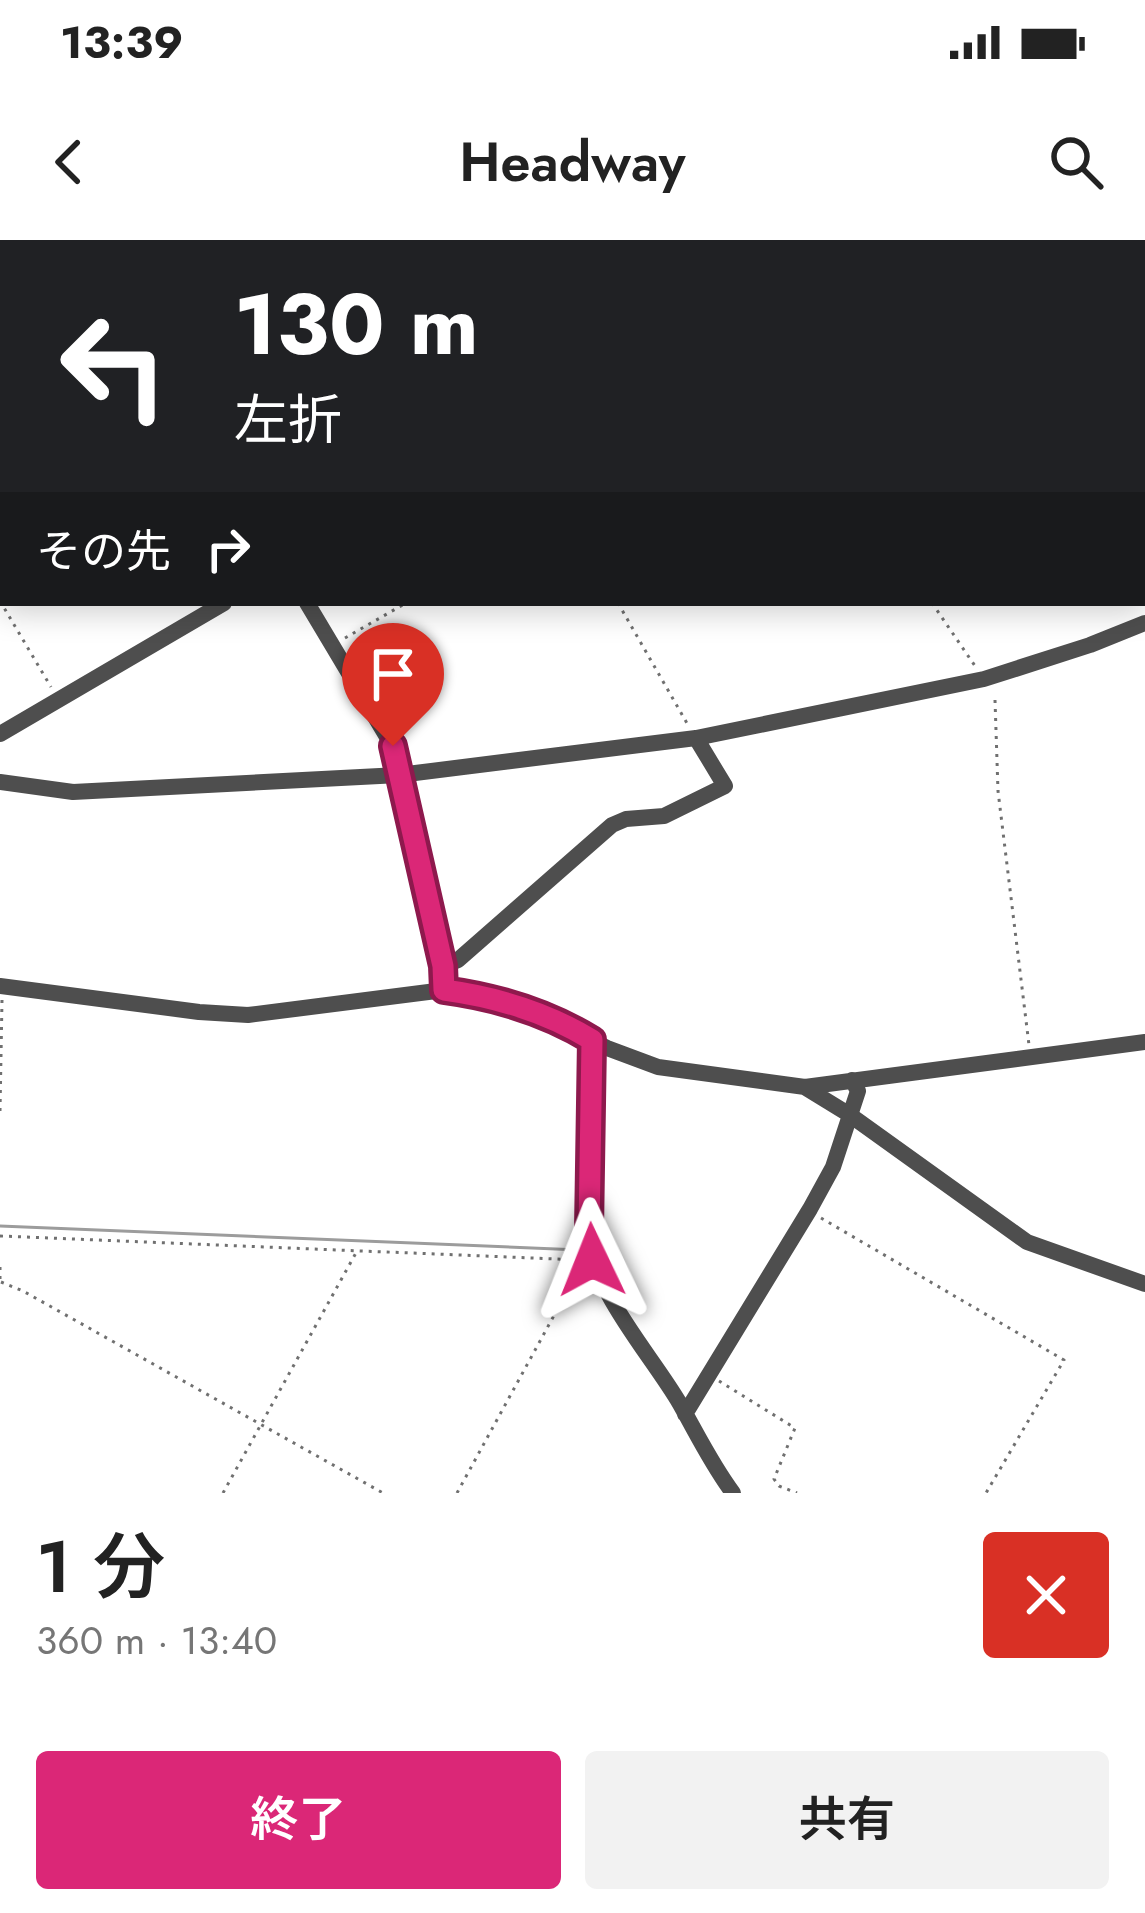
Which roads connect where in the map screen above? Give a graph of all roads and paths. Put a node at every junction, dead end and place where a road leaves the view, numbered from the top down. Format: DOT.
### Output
graph roads {
  1 [pos="3,606"];
  2 [pos="219,606"];
  3 [pos="309,606"];
  4 [pos="401,606"];
  5 [pos="620,606"];
  6 [pos="934,606"];
  7 [pos="1145,622"];
  8 [pos="331,646"];
  9 [pos="983,679"];
  10 [pos="59,700"];
  11 [pos="995,700"];
  12 [pos="0,734"];
  13 [pos="693,738"];
  14 [pos="398,775"];
  15 [pos="0,782"];
  16 [pos="443,966"];
  17 [pos="0,986"];
  18 [pos="444,990"];
  19 [pos="592,1040"];
  20 [pos="1145,1042"];
  21 [pos="1030,1057"];
  22 [pos="852,1080"];
  23 [pos="806,1087"];
  24 [pos="0,1112"];
  25 [pos="850,1115"];
  26 [pos="810,1209"];
  27 [pos="0,1236"];
  28 [pos="358,1250"];
  29 [pos="0,1267"];
  30 [pos="1,1283"];
  31 [pos="1145,1284"];
  32 [pos="710,1376"];
  33 [pos="685,1414"];
  34 [pos="261,1425"];
  35 [pos="224,1493"];
  36 [pos="382,1493"];
  37 [pos="457,1493"];
  38 [pos="733,1493"];
  39 [pos="796,1493"];
  40 [pos="986,1493"];
  1 -- 10 [label="path"];
  2 -- 10 [label="street"];
  3 -- 8 [label="street"];
  4 -- 8 [label="path"];
  5 -- 13 [label="path"];
  6 -- 9 [label="path"];
  7 -- 9 [label="street"];
  8 -- 14 [label="street"];
  9 -- 13 [label="street"];
  10 -- 12 [label="street"];
  11 -- 21 [label="path"];
  13 -- 14 [label="street"];
  13 -- 16 [label="street"];
  14 -- 15 [label="street"];
  14 -- 16 [label="street"];
  16 -- 18 [label="street"];
  17 -- 18 [label="street"];
  17 -- 24 [label="path"];
  18 -- 19 [label="street"];
  19 -- 23 [label="street"];
  19 -- 33 [label="street"];
  20 -- 21 [label="street"];
  21 -- 22 [label="street"];
  22 -- 23 [label="street"];
  22 -- 25 [label="street"];
  23 -- 25 [label="street"];
  25 -- 26 [label="street"];
  25 -- 31 [label="street"];
  26 -- 32 [label="street"];
  26 -- 40 [label="path"];
  27 -- 28 [label="path"];
  28 -- 34 [label="path"];
  28 -- 37 [label="path"];
  29 -- 30 [label="path"];
  30 -- 34 [label="path"];
  32 -- 33 [label="street"];
  32 -- 39 [label="path"];
  33 -- 38 [label="street"];
  34 -- 35 [label="path"];
  34 -- 36 [label="path"];
}
